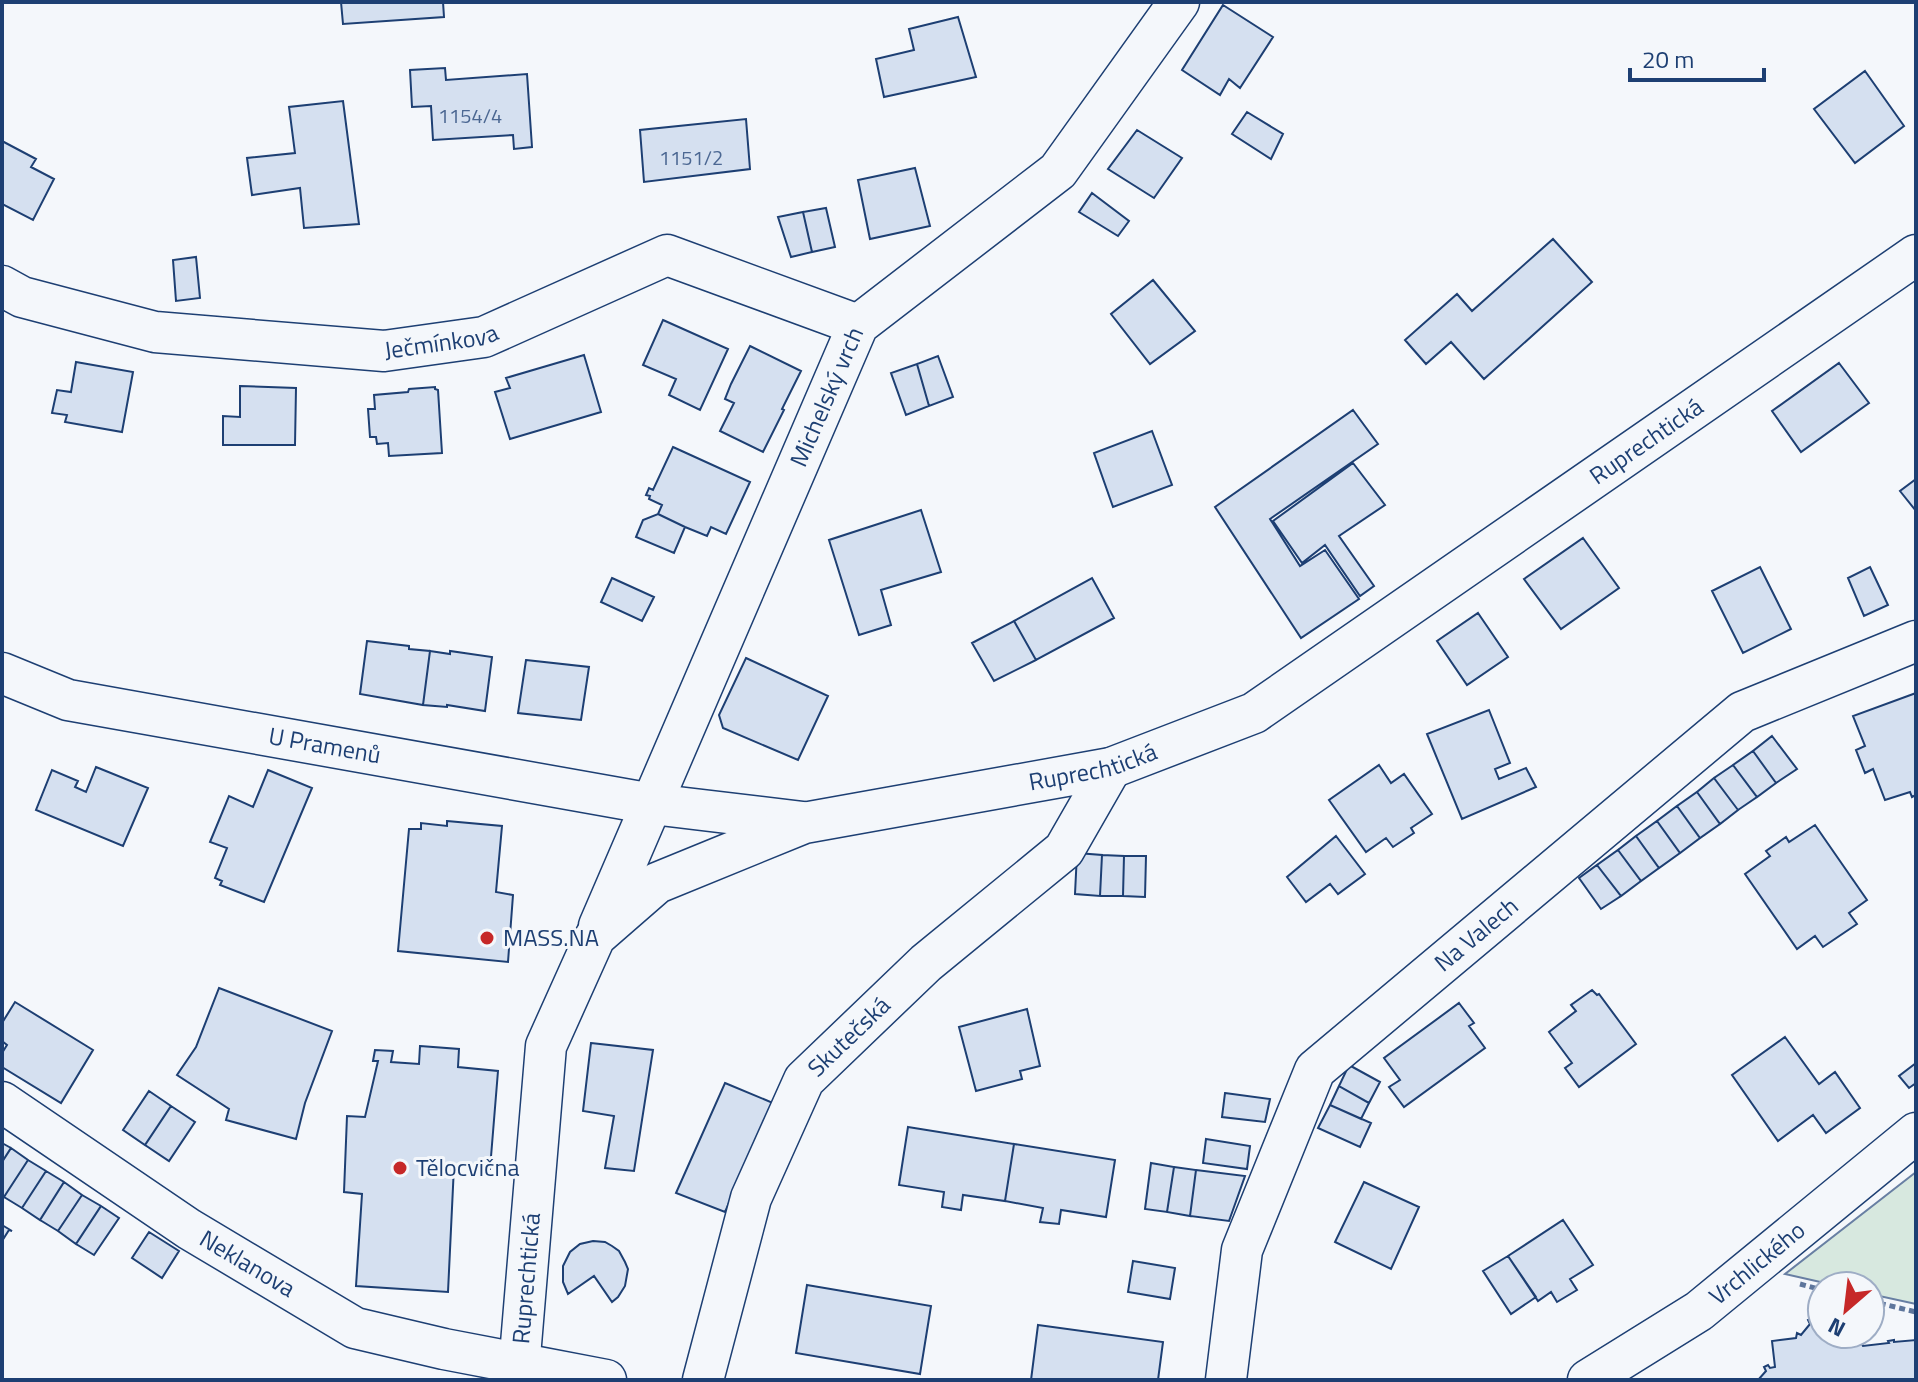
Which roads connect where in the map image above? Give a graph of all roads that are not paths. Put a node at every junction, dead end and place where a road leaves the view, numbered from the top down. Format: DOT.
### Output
graph roads {
  1 [pos="1179,2"];
  2 [pos="1916,255"];
  3 [pos="2,286"];
  4 [pos="858,325"];
  5 [pos="1916,641"];
  6 [pos="2,673"];
  7 [pos="1111,768"];
  8 [pos="652,804"];
  9 [pos="804,823"];
  10 [pos="595,937"];
  11 [pos="2,1102"];
  12 [pos="1916,1133"];
  13 [pos="518,1372"];
  14 [pos="606,1380"];
  15 [pos="703,1380"];
  16 [pos="1226,1380"];
  17 [pos="1588,1380"];
  1 -- 4 [label="street, Michelský vrch"];
  2 -- 7 [label="street, Ruprechtická"];
  3 -- 4 [label="street, Ječmínkova"];
  4 -- 8 [label="street, Michelský vrch"];
  5 -- 16 [label="street, Na Valech"];
  6 -- 8 [label="street, U Pramenů"];
  7 -- 9 [label="street, Ruprechtická"];
  7 -- 15 [label="street, Skutečská"];
  8 -- 9 [label="street"];
  8 -- 10 [label="street, Michelský vrch"];
  9 -- 10 [label="street, Ruprechtická"];
  10 -- 13 [label="street, Ruprechtická"];
  11 -- 13 [label="street, Neklanova"];
  12 -- 17 [label="street, Vrchlického"];
  13 -- 14 [label="street, Neklanova"];
}
